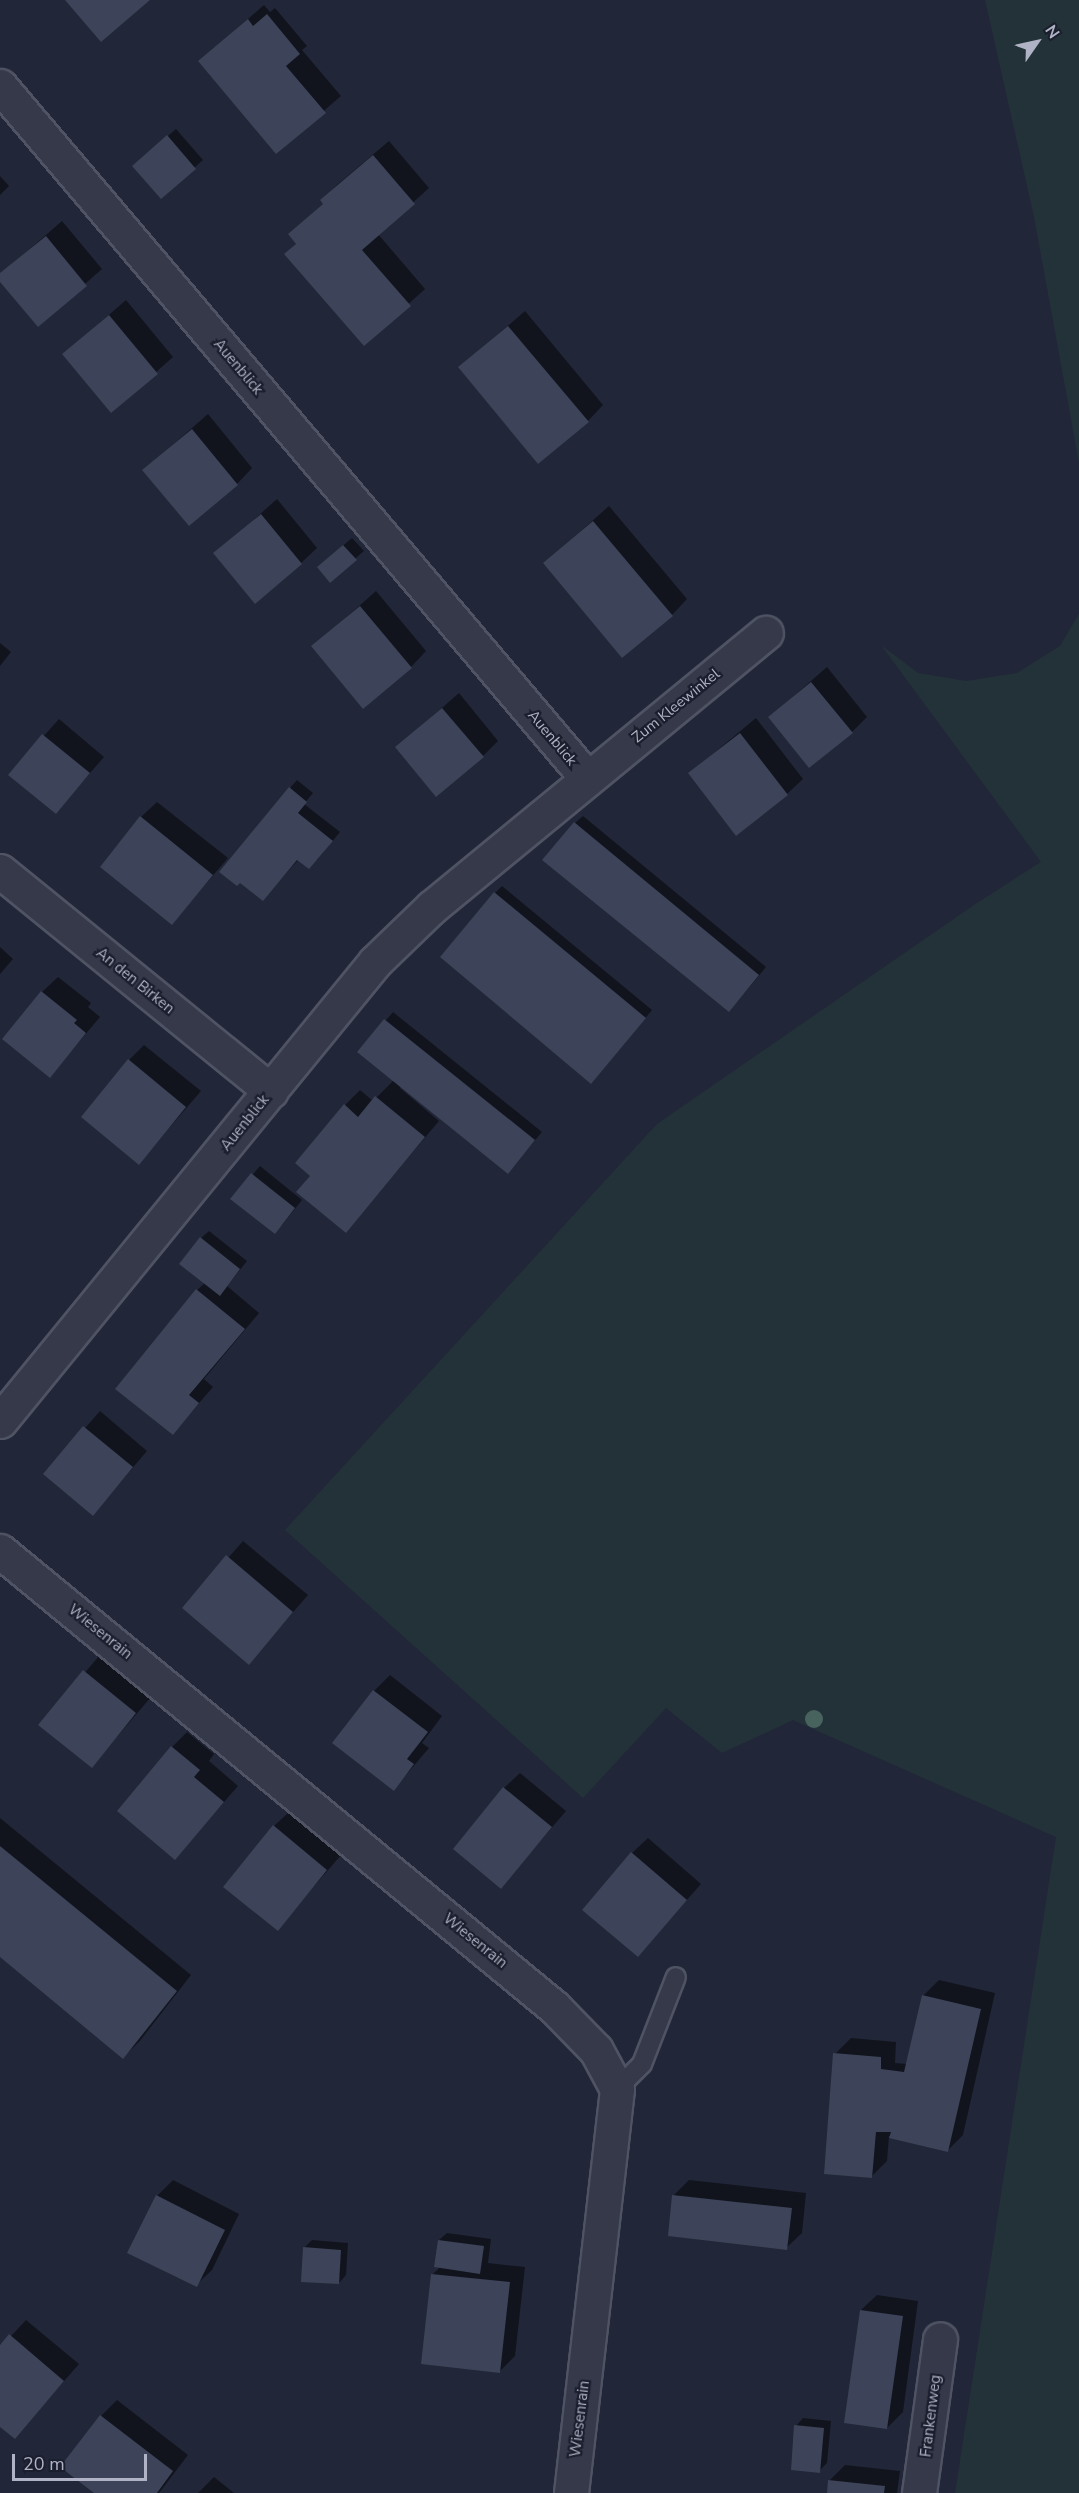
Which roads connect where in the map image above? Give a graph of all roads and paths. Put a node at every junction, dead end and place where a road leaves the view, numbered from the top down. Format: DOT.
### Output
graph roads {
  1 [pos="0,86"];
  2 [pos="765,633"];
  3 [pos="587,778"];
  4 [pos="0,871"];
  5 [pos="271,1091"];
  6 [pos="0,1421"];
  7 [pos="0,1551"];
  8 [pos="676,1977"];
  9 [pos="617,2090"];
  10 [pos="940,2339"];
  11 [pos="571,2493"];
  12 [pos="919,2493"];
  1 -- 3 [label="street, Auenblick"];
  2 -- 3 [label="street, Zum Kleewinkel"];
  3 -- 5 [label="street, Auenblick"];
  4 -- 5 [label="street, An den Birken"];
  5 -- 6 [label="street, Auenblick"];
  7 -- 9 [label="street, Wiesenrain"];
  8 -- 9 [label="lane"];
  9 -- 11 [label="street, Wiesenrain"];
  10 -- 12 [label="street, Frankenweg"];
}
